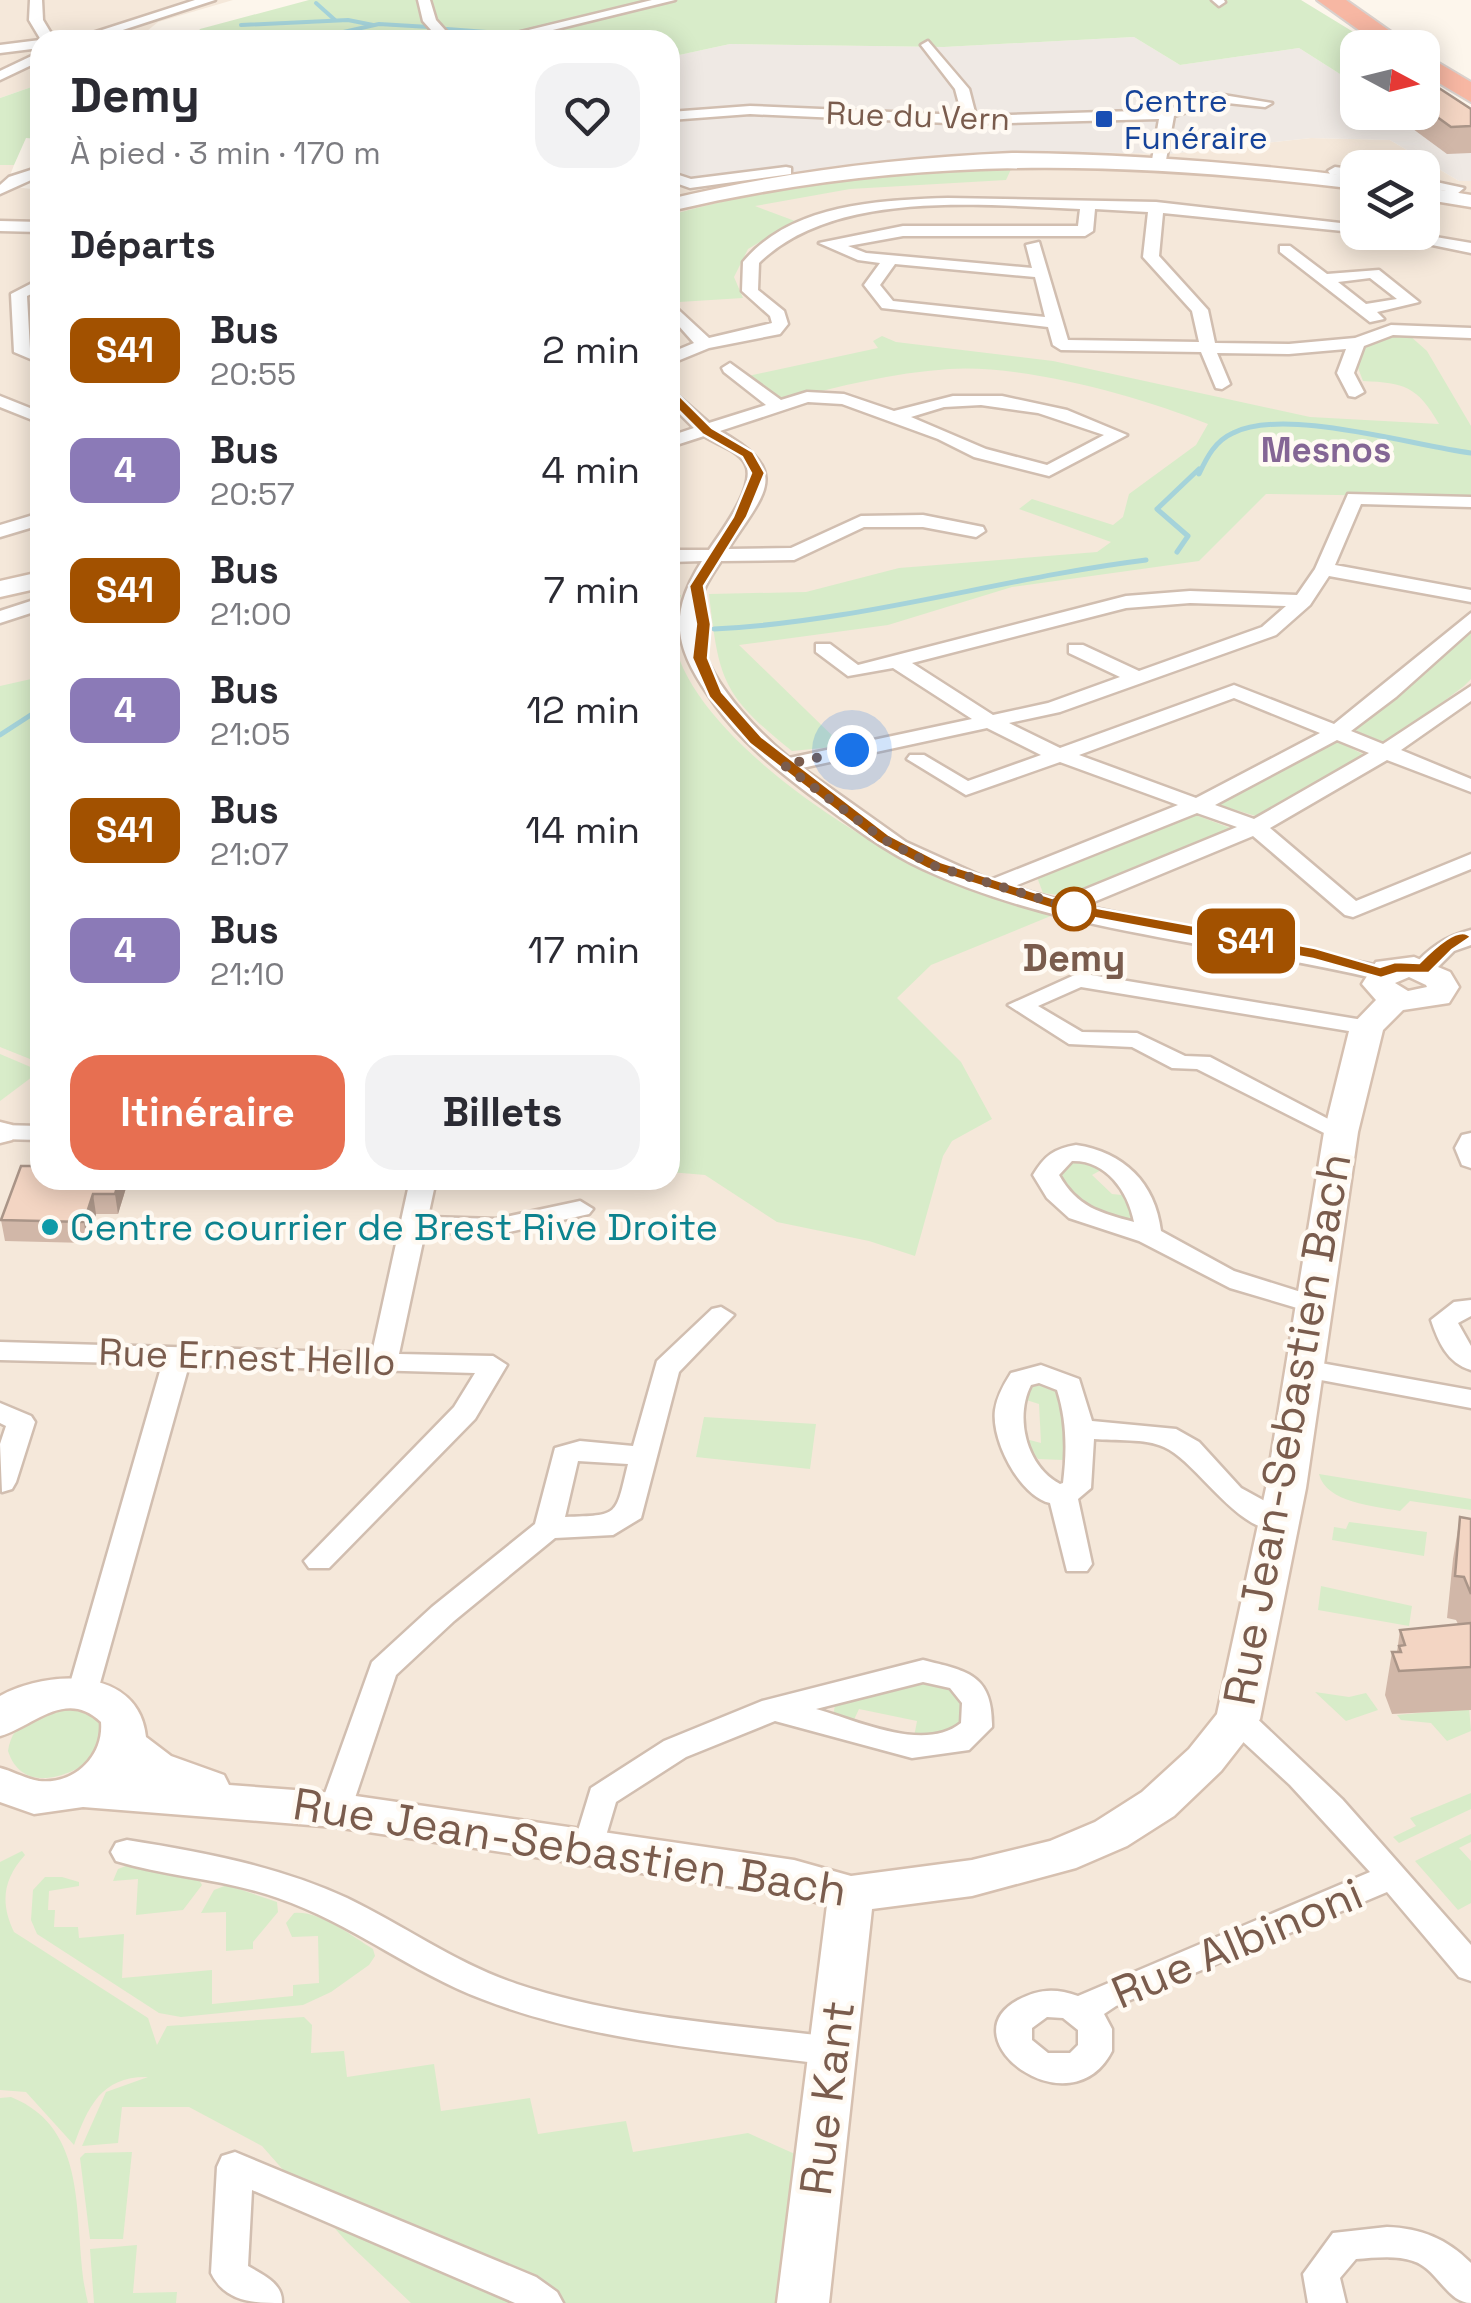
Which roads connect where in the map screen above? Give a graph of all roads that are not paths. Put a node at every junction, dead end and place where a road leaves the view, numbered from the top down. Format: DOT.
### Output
graph roads {
  1 [pos="36,0"];
  2 [pos="209,0"];
  3 [pos="424,0"];
  4 [pos="669,0"];
  5 [pos="1329,0"];
  6 [pos="1347,0"];
  7 [pos="42,30"];
  8 [pos="111,30"];
  9 [pos="438,30"];
  10 [pos="542,30"];
  11 [pos="1375,30"];
  12 [pos="1394,30"];
  13 [pos="30,45"];
  14 [pos="928,46"];
  15 [pos="0,49"];
  16 [pos="1440,60"];
  17 [pos="30,61"];
  18 [pos="1440,73"];
  19 [pos="0,76"];
  20 [pos="1471,82"];
  21 [pos="1471,94"];
  22 [pos="1265,103"];
  23 [pos="1167,114"];
  24 [pos="680,115"];
  25 [pos="970,120"];
  26 [pos="1159,160"];
  27 [pos="786,170"];
  28 [pos="1335,171"];
  29 [pos="1340,172"];
  30 [pos="30,174"];
  31 [pos="680,180"];
  32 [pos="1340,181"];
  33 [pos="690,184"];
  34 [pos="680,186"];
  35 [pos="1440,186"];
  36 [pos="2,190"];
  37 [pos="30,193"];
  38 [pos="1464,198"];
  39 [pos="680,204"];
  40 [pos="1088,205"];
  41 [pos="1156,208"];
  42 [pos="0,226"];
  43 [pos="30,227"];
  44 [pos="1340,228"];
  45 [pos="789,232"];
  46 [pos="1440,243"];
  47 [pos="831,244"];
  48 [pos="1034,245"];
  49 [pos="1471,248"];
  50 [pos="1285,249"];
  51 [pos="890,260"];
  52 [pos="1040,273"];
  53 [pos="1324,280"];
  54 [pos="30,289"];
  55 [pos="1364,310"];
  56 [pos="680,317"];
  57 [pos="1055,323"];
  58 [pos="1391,330"];
  59 [pos="1471,333"];
  60 [pos="1358,343"];
  61 [pos="705,344"];
  62 [pos="1211,347"];
  63 [pos="680,354"];
  64 [pos="30,355"];
  65 [pos="730,368"];
  66 [pos="1222,384"];
  67 [pos="1355,392"];
  68 [pos="0,401"];
  69 [pos="680,404"];
  70 [pos="780,407"];
  71 [pos="30,414"];
  72 [pos="893,416"];
  73 [pos="707,431"];
  74 [pos="680,439"];
  75 [pos="1471,502"];
  76 [pos="30,522"];
  77 [pos="0,530"];
  78 [pos="976,530"];
  79 [pos="716,555"];
  80 [pos="680,556"];
  81 [pos="1324,569"];
  82 [pos="30,582"];
  83 [pos="0,588"];
  84 [pos="1471,596"];
  85 [pos="1303,600"];
  86 [pos="30,607"];
  87 [pos="0,617"];
  88 [pos="1471,619"];
  89 [pos="824,648"];
  90 [pos="1076,649"];
  91 [pos="897,662"];
  92 [pos="1140,679"];
  93 [pos="1471,692"];
  94 [pos="992,723"];
  95 [pos="1337,731"];
  96 [pos="1384,752"];
  97 [pos="1066,753"];
  98 [pos="918,759"];
  99 [pos="784,765"];
  100 [pos="1471,786"];
  101 [pos="1200,805"];
  102 [pos="1256,827"];
  103 [pos="1471,862"];
  104 [pos="993,887"];
  105 [pos="1062,907"];
  106 [pos="1471,937"];
  107 [pos="1389,986"];
  108 [pos="1445,986"];
  109 [pos="1366,1027"];
  110 [pos="0,1132"];
  111 [pos="1341,1132"];
  112 [pos="30,1133"];
  113 [pos="1471,1140"];
  114 [pos="1471,1160"];
  115 [pos="422,1190"];
  116 [pos="580,1209"];
  117 [pos="415,1224"];
  118 [pos="1148,1235"];
  119 [pos="1314,1305"];
  120 [pos="1471,1308"];
  121 [pos="722,1315"];
  122 [pos="0,1351"];
  123 [pos="180,1354"];
  124 [pos="1471,1361"];
  125 [pos="384,1362"];
  126 [pos="1304,1369"];
  127 [pos="1471,1399"];
  128 [pos="0,1412"];
  129 [pos="1079,1429"];
  130 [pos="644,1456"];
  131 [pos="2,1482"];
  132 [pos="1063,1494"];
  133 [pos="1280,1522"];
  134 [pos="548,1528"];
  135 [pos="319,1561"];
  136 [pos="1077,1564"];
  137 [pos="82,1694"];
  138 [pos="774,1710"];
  139 [pos="2,1715"];
  140 [pos="1238,1719"];
  141 [pos="126,1745"];
  142 [pos="81,1790"];
  143 [pos="9,1798"];
  144 [pos="242,1799"];
  145 [pos="335,1810"];
  146 [pos="589,1846"];
  147 [pos="127,1852"];
  148 [pos="1393,1876"];
  149 [pos="851,1894"];
  150 [pos="1471,1968"];
  151 [pos="1082,2011"];
  152 [pos="833,2052"];
  153 [pos="1471,2290"];
  154 [pos="264,2303"];
  155 [pos="544,2303"];
  156 [pos="803,2303"];
  157 [pos="1327,2303"];
  1 -- 7 [label="street"];
  2 -- 8 [label="street"];
  3 -- 9 [label="street"];
  4 -- 10 [label="street"];
  5 -- 11 [label="highway"];
  6 -- 12 [label="highway"];
  13 -- 15 [label="street"];
  14 -- 25 [label="street"];
  16 -- 20 [label="highway"];
  17 -- 19 [label="street"];
  18 -- 21 [label="highway"];
  22 -- 23 [label="street, Rue du Vern"];
  23 -- 25 [label="street, Rue du Vern"];
  23 -- 26 [label="street"];
  24 -- 25 [label="street, Rue du Vern"];
  26 -- 32 [label="street"];
  26 -- 39 [label="street"];
  27 -- 33 [label="street"];
  28 -- 29 [label="street"];
  30 -- 36 [label="street"];
  31 -- 33 [label="street"];
  33 -- 34 [label="street"];
  35 -- 38 [label="street"];
  36 -- 37 [label="street"];
  40 -- 41 [label="street"];
  40 -- 45 [label="street"];
  40 -- 47 [label="street"];
  41 -- 44 [label="street"];
  41 -- 62 [label="street"];
  42 -- 43 [label="street"];
  45 -- 47 [label="street"];
  45 -- 61 [label="street"];
  46 -- 49 [label="street"];
  47 -- 51 [label="street"];
  48 -- 52 [label="street"];
  50 -- 53 [label="street"];
  51 -- 52 [label="street"];
  51 -- 57 [label="street"];
  52 -- 57 [label="street"];
  53 -- 55 [label="street"];
  53 -- 55 [label="street"];
  54 -- 64 [label="street"];
  55 -- 58 [label="street"];
  56 -- 61 [label="street"];
  57 -- 62 [label="street"];
  58 -- 59 [label="street"];
  58 -- 60 [label="street"];
  60 -- 62 [label="street"];
  60 -- 67 [label="street"];
  61 -- 63 [label="street"];
  62 -- 66 [label="street"];
  65 -- 70 [label="street"];
  68 -- 71 [label="street"];
  69 -- 73 [label="street"];
  70 -- 72 [label="street"];
  70 -- 73 [label="street"];
  72 -- 72 [label="street"];
  73 -- 74 [label="street"];
  73 -- 79 [label="street"];
  75 -- 81 [label="street"];
  76 -- 77 [label="street"];
  78 -- 79 [label="street"];
  79 -- 80 [label="street"];
  79 -- 99 [label="street"];
  81 -- 84 [label="street"];
  81 -- 85 [label="street"];
  82 -- 83 [label="street"];
  85 -- 91 [label="street"];
  85 -- 92 [label="street"];
  86 -- 87 [label="street"];
  88 -- 95 [label="street"];
  89 -- 91 [label="street"];
  90 -- 92 [label="street"];
  91 -- 94 [label="street"];
  92 -- 94 [label="street"];
  93 -- 96 [label="street"];
  94 -- 97 [label="street"];
  94 -- 99 [label="street"];
  95 -- 96 [label="street"];
  95 -- 97 [label="street"];
  95 -- 101 [label="street"];
  96 -- 100 [label="street"];
  96 -- 102 [label="street"];
  97 -- 98 [label="street"];
  97 -- 101 [label="street"];
  99 -- 104 [label="street"];
  101 -- 102 [label="street"];
  101 -- 104 [label="street"];
  102 -- 103 [label="street"];
  102 -- 105 [label="street"];
  104 -- 105 [label="street"];
  105 -- 107 [label="street"];
  106 -- 108 [label="street"];
  107 -- 108 [label="street"];
  107 -- 109 [label="street"];
  109 -- 111 [label="street, Rue Jean-Sebastien Bach"];
  109 -- 111 [label="street"];
  110 -- 112 [label="street"];
  111 -- 119 [label="street, Rue Jean-Sebastien Bach"];
  113 -- 114 [label="street"];
  115 -- 117 [label="street"];
  116 -- 117 [label="street"];
  117 -- 125 [label="street"];
  118 -- 119 [label="street"];
  119 -- 126 [label="street, Rue Jean-Sebastien Bach"];
  120 -- 124 [label="street"];
  121 -- 130 [label="street"];
  122 -- 123 [label="street, Rue Ernest Hello"];
  123 -- 125 [label="street, Rue Ernest Hello"];
  123 -- 137 [label="street"];
  125 -- 135 [label="street, Rue Ernest Hello"];
  126 -- 127 [label="street"];
  126 -- 133 [label="street, Rue Jean-Sebastien Bach"];
  128 -- 131 [label="street"];
  129 -- 132 [label="street"];
  129 -- 132 [label="street"];
  129 -- 133 [label="street"];
  130 -- 134 [label="street"];
  130 -- 134 [label="street"];
  132 -- 136 [label="street"];
  133 -- 140 [label="street, Rue Jean-Sebastien Bach"];
  134 -- 145 [label="street"];
  137 -- 139 [label="street"];
  137 -- 141 [label="street"];
  138 -- 138 [label="street"];
  138 -- 146 [label="street"];
  140 -- 148 [label="street"];
  140 -- 149 [label="street, Rue Jean-Sebastien Bach"];
  141 -- 142 [label="street"];
  141 -- 144 [label="street, Rue Jean-Sebastien Bach"];
  142 -- 143 [label="street, Rue Jean-Sebastien Bach"];
  142 -- 144 [label="street, Rue Jean-Sebastien Bach"];
  144 -- 145 [label="street, Rue Jean-Sebastien Bach"];
  145 -- 146 [label="street, Rue Jean-Sebastien Bach"];
  146 -- 149 [label="street, Rue Jean-Sebastien Bach"];
  147 -- 152 [label="street"];
  148 -- 150 [label="street"];
  148 -- 151 [label="street, Rue Albinoni"];
  149 -- 152 [label="street, Rue Kant"];
  152 -- 156 [label="street, Rue Kant"];
  153 -- 157 [label="street"];
  154 -- 155 [label="street"];
}
